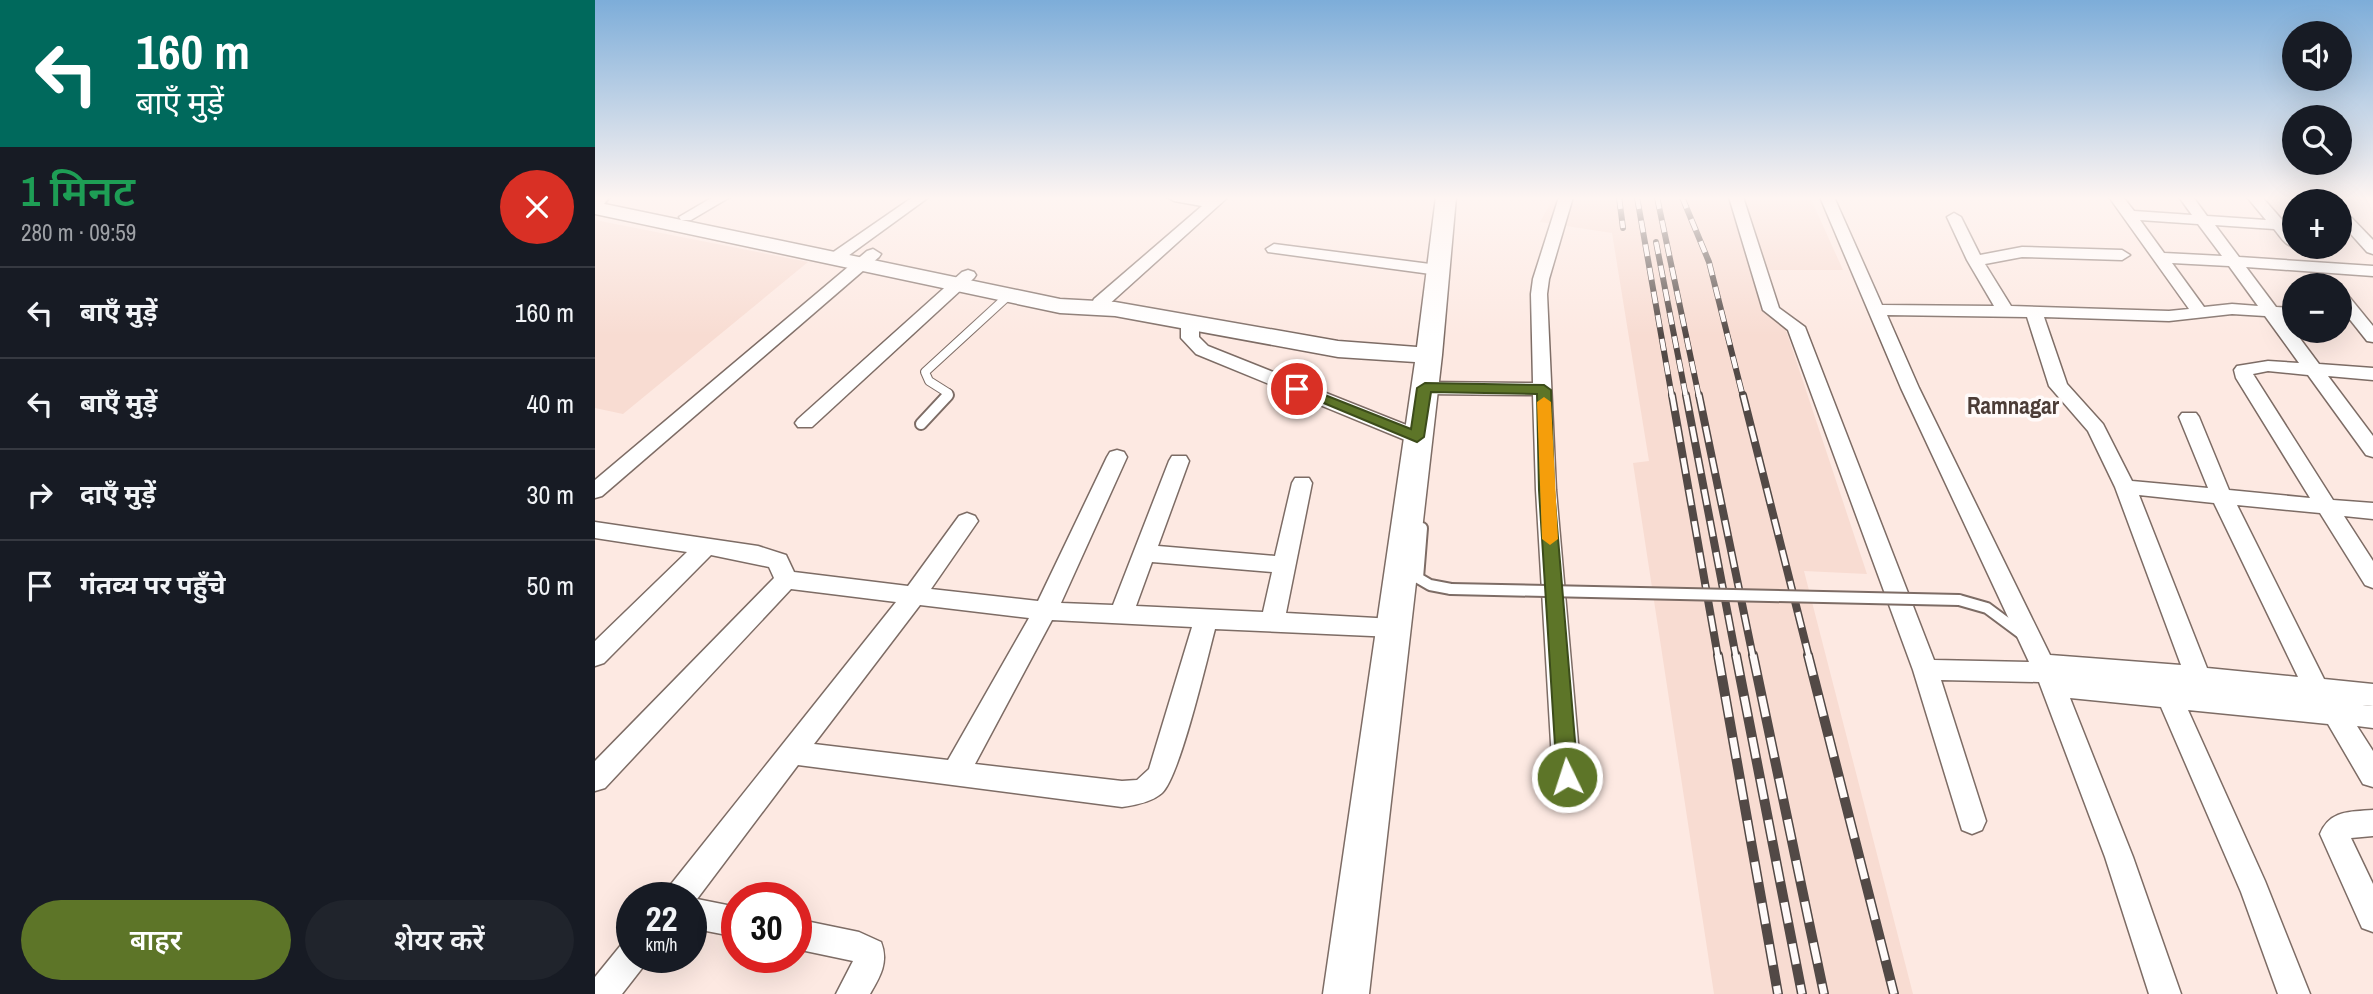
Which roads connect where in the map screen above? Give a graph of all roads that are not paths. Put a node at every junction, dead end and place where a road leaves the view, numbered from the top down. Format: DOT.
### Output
graph roads {
  1 [pos="786,243"];
  2 [pos="798,243"];
  3 [pos="869,243"];
  4 [pos="1172,243"];
  5 [pos="1441,243"];
  6 [pos="1552,243"];
  7 [pos="1750,243"];
  8 [pos="1848,243"];
  9 [pos="1967,243"];
  10 [pos="2149,243"];
  11 [pos="2222,243"];
  12 [pos="1274,248"];
  13 [pos="2122,255"];
  14 [pos="854,256"];
  15 [pos="2159,257"];
  16 [pos="2307,259"];
  17 [pos="1975,260"];
  18 [pos="2236,262"];
  19 [pos="2314,267"];
  20 [pos="1438,270"];
  21 [pos="2373,271"];
  22 [pos="2319,273"];
  23 [pos="964,280"];
  24 [pos="1009,295"];
  25 [pos="1108,306"];
  26 [pos="1878,310"];
  27 [pos="2034,312"];
  28 [pos="2271,312"];
  29 [pos="2282,312"];
  30 [pos="2007,313"];
  31 [pos="2201,314"];
  32 [pos="2357,317"];
  33 [pos="1190,324"];
  34 [pos="2373,337"];
  35 [pos="1429,355"];
  36 [pos="2311,369"];
  37 [pos="2373,374"];
  38 [pos="1544,390"];
  39 [pos="1424,393"];
  40 [pos="2189,417"];
  41 [pos="806,423"];
  42 [pos="921,424"];
  43 [pos="1417,437"];
  44 [pos="2369,439"];
  45 [pos="1117,457"];
  46 [pos="1179,461"];
  47 [pos="1426,474"];
  48 [pos="1302,483"];
  49 [pos="2125,486"];
  50 [pos="595,491"];
  51 [pos="2223,497"];
  52 [pos="2326,508"];
  53 [pos="2373,511"];
  54 [pos="1423,514"];
  55 [pos="967,521"];
  56 [pos="595,530"];
  57 [pos="705,548"];
  58 [pos="1144,553"];
  59 [pos="1283,565"];
  60 [pos="2373,579"];
  61 [pos="786,580"];
  62 [pos="913,597"];
  63 [pos="1045,611"];
  64 [pos="1121,615"];
  65 [pos="1206,619"];
  66 [pos="1272,623"];
  67 [pos="1394,628"];
  68 [pos="595,656"];
  69 [pos="2043,666"];
  70 [pos="1925,670"];
  71 [pos="2198,677"];
  72 [pos="2318,690"];
  73 [pos="2373,695"];
  74 [pos="2169,696"];
  75 [pos="2335,713"];
  76 [pos="2373,718"];
  77 [pos="793,753"];
  78 [pos="955,774"];
  79 [pos="2373,775"];
  80 [pos="1567,777"];
  81 [pos="595,779"];
  82 [pos="1972,821"];
  83 [pos="2373,823"];
  84 [pos="692,882"];
  85 [pos="2373,917"];
  86 [pos="812,937"];
  87 [pos="619,973"];
  88 [pos="602,994"];
  89 [pos="852,994"];
  90 [pos="1346,994"];
  91 [pos="2165,994"];
  92 [pos="2294,994"];
  1 -- 14 [label="street"];
  2 -- 14 [label="street"];
  3 -- 14 [label="street"];
  4 -- 25 [label="street"];
  5 -- 20 [label="street"];
  6 -- 38 [label="street"];
  7 -- 70 [label="street"];
  8 -- 26 [label="street"];
  9 -- 17 [label="street"];
  10 -- 15 [label="street"];
  11 -- 18 [label="street"];
  12 -- 20 [label="street"];
  13 -- 17 [label="street"];
  14 -- 23 [label="street"];
  14 -- 50 [label="street"];
  15 -- 18 [label="street"];
  15 -- 31 [label="street"];
  16 -- 19 [label="street"];
  17 -- 30 [label="street"];
  18 -- 19 [label="street"];
  18 -- 28 [label="street"];
  19 -- 21 [label="street"];
  19 -- 22 [label="street"];
  20 -- 35 [label="street"];
  23 -- 24 [label="street"];
  23 -- 25 [label="street"];
  23 -- 41 [label="street"];
  24 -- 25 [label="street"];
  24 -- 42 [label="lane"];
  25 -- 33 [label="street"];
  26 -- 30 [label="street"];
  26 -- 69 [label="street"];
  27 -- 30 [label="street"];
  27 -- 31 [label="street"];
  27 -- 49 [label="street"];
  28 -- 29 [label="street"];
  28 -- 31 [label="street"];
  28 -- 36 [label="street"];
  32 -- 34 [label="street"];
  33 -- 35 [label="street"];
  33 -- 43 [label="street"];
  35 -- 39 [label="street"];
  36 -- 37 [label="street"];
  36 -- 44 [label="street"];
  36 -- 52 [label="street"];
  38 -- 39 [label="street"];
  38 -- 80 [label="street"];
  39 -- 43 [label="street"];
  39 -- 47 [label="lane"];
  40 -- 51 [label="street"];
  43 -- 67 [label="street"];
  45 -- 63 [label="street"];
  46 -- 58 [label="street"];
  48 -- 59 [label="street"];
  49 -- 51 [label="street"];
  49 -- 71 [label="street"];
  51 -- 52 [label="street"];
  51 -- 72 [label="street"];
  52 -- 53 [label="street"];
  52 -- 60 [label="street"];
  54 -- 69 [label="lane, bridge"];
  55 -- 62 [label="street"];
  56 -- 57 [label="street"];
  57 -- 61 [label="street"];
  57 -- 68 [label="street"];
  58 -- 59 [label="street"];
  58 -- 64 [label="street"];
  59 -- 66 [label="street"];
  61 -- 62 [label="street"];
  61 -- 81 [label="street"];
  62 -- 63 [label="street"];
  62 -- 77 [label="street"];
  63 -- 64 [label="street"];
  63 -- 78 [label="street"];
  64 -- 65 [label="street"];
  65 -- 66 [label="street"];
  65 -- 78 [label="street"];
  66 -- 67 [label="street"];
  67 -- 90 [label="street"];
  69 -- 70 [label="street"];
  69 -- 71 [label="street"];
  69 -- 74 [label="street"];
  69 -- 91 [label="street"];
  70 -- 82 [label="street"];
  71 -- 72 [label="street"];
  72 -- 73 [label="street"];
  74 -- 75 [label="street"];
  74 -- 92 [label="street"];
  75 -- 76 [label="street"];
  75 -- 79 [label="street"];
  77 -- 78 [label="street"];
  77 -- 84 [label="street"];
  83 -- 85 [label="street"];
  86 -- 89 [label="street"];
  87 -- 88 [label="street"];
}
